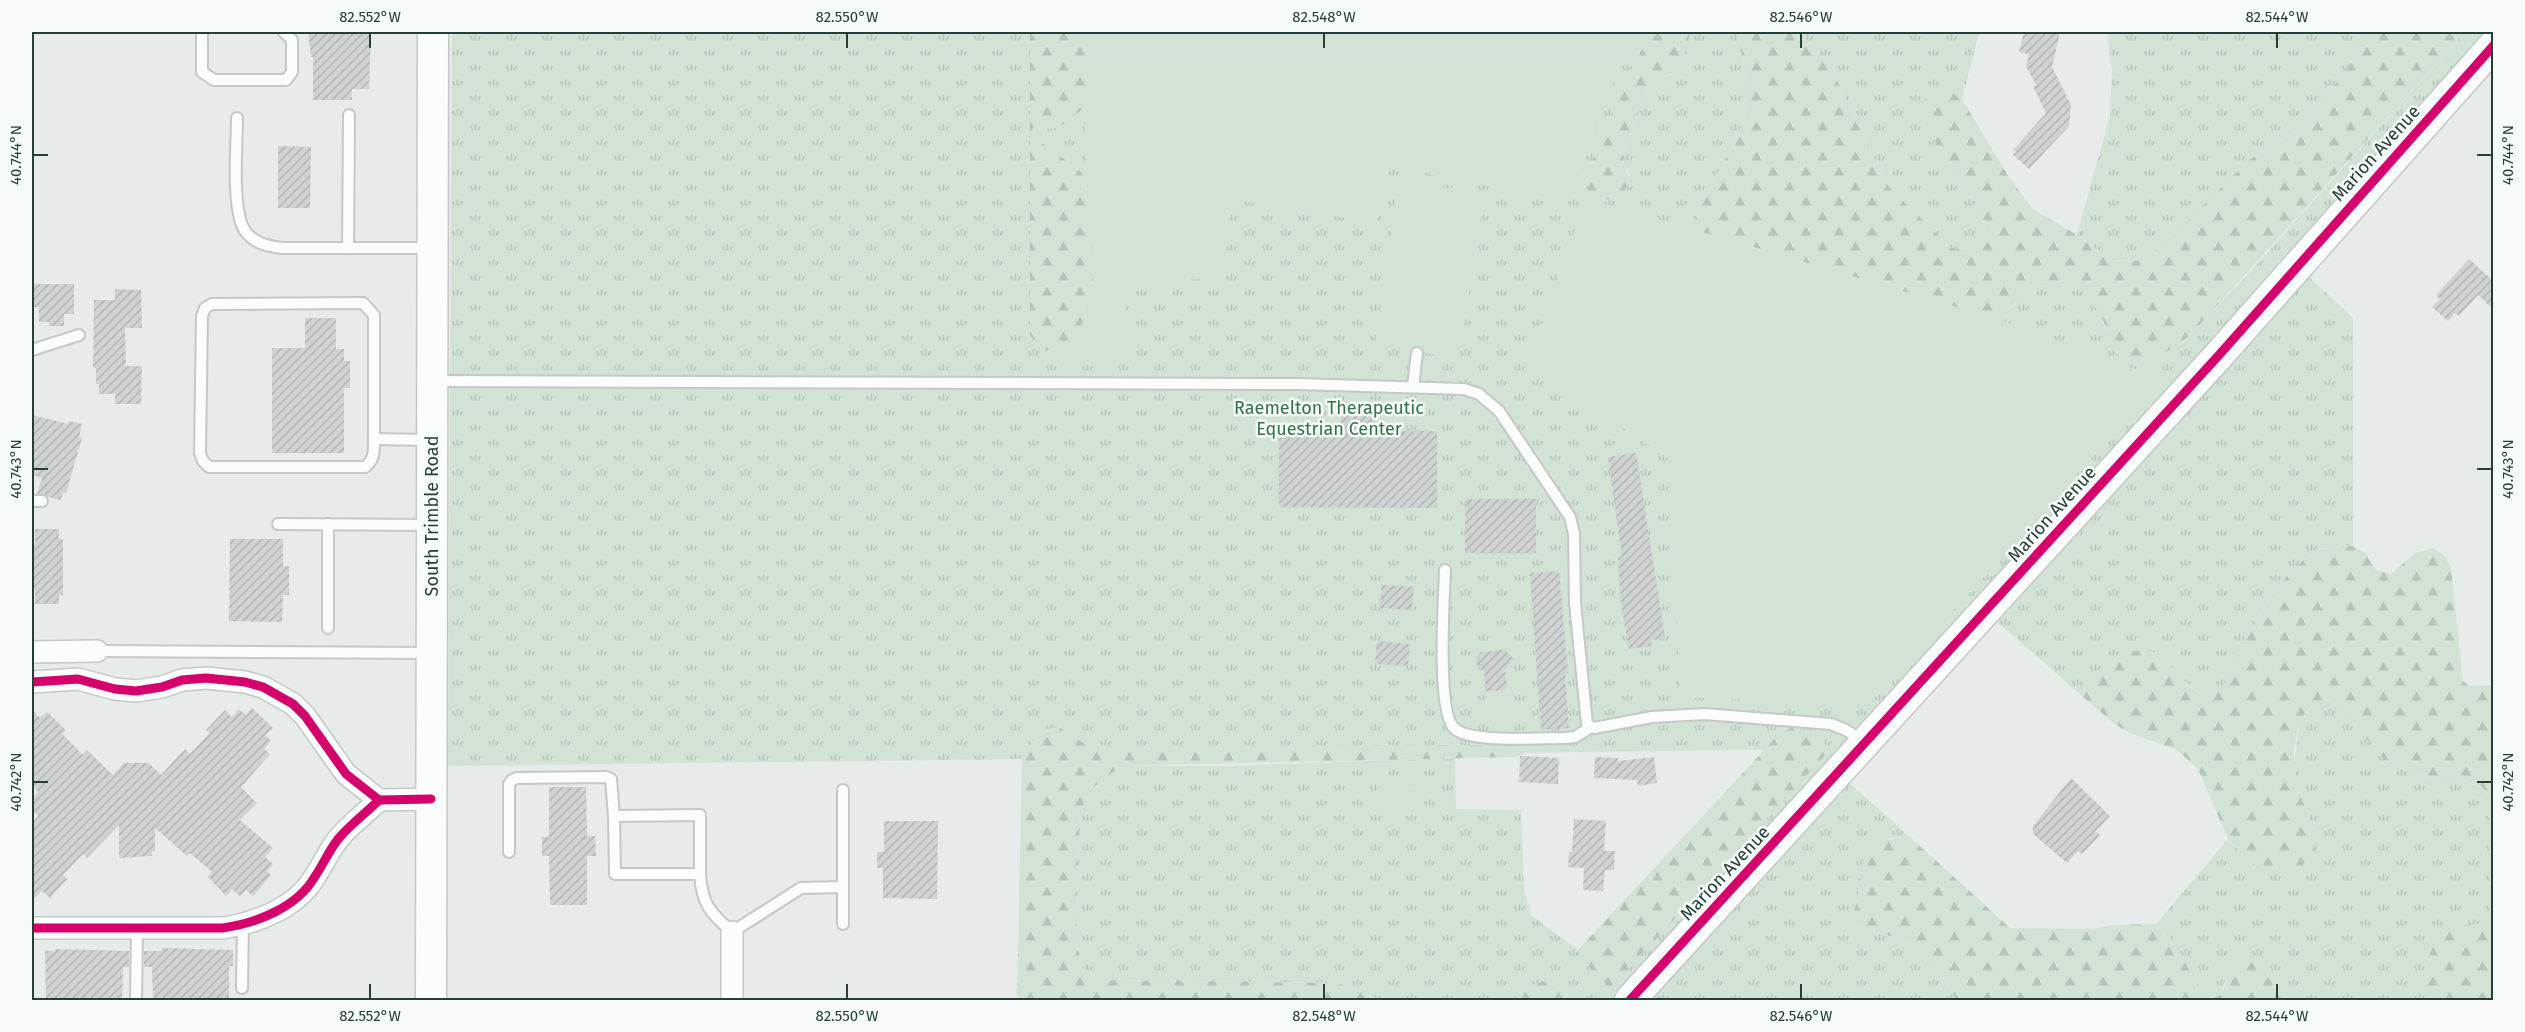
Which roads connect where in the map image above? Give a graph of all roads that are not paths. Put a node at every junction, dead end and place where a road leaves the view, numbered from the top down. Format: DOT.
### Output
graph roads {
  1 [pos="202,32"];
  2 [pos="284,32"];
  3 [pos="433,32"];
  4 [pos="2493,45"];
  5 [pos="349,115"];
  6 [pos="237,118"];
  7 [pos="348,248"];
  8 [pos="433,248"];
  9 [pos="79,335"];
  10 [pos="32,350"];
  11 [pos="1417,353"];
  12 [pos="432,381"];
  13 [pos="1413,386"];
  14 [pos="374,439"];
  15 [pos="432,440"];
  16 [pos="278,524"];
  17 [pos="328,524"];
  18 [pos="432,525"];
  19 [pos="1445,570"];
  20 [pos="328,628"];
  21 [pos="97,651"];
  22 [pos="32,652"];
  23 [pos="432,653"];
  24 [pos="32,681"];
  25 [pos="1591,727"];
  26 [pos="1866,743"];
  27 [pos="843,790"];
  28 [pos="431,799"];
  29 [pos="379,800"];
  30 [pos="614,816"];
  31 [pos="509,852"];
  32 [pos="700,874"];
  33 [pos="843,887"];
  34 [pos="843,924"];
  35 [pos="243,925"];
  36 [pos="32,928"];
  37 [pos="137,929"];
  38 [pos="732,932"];
  39 [pos="242,988"];
  40 [pos="136,1000"];
  41 [pos="431,1000"];
  42 [pos="732,1000"];
  43 [pos="1630,1000"];
  1 -- 2 [label="lane"];
  3 -- 8 [label="street, South Trimble Road"];
  4 -- 26 [label="street, Marion Avenue"];
  5 -- 7 [label="lane"];
  6 -- 7 [label="lane"];
  7 -- 8 [label="lane"];
  8 -- 12 [label="street, South Trimble Road"];
  9 -- 10 [label="lane"];
  11 -- 13 [label="lane"];
  12 -- 13 [label="lane"];
  12 -- 15 [label="street, South Trimble Road"];
  13 -- 25 [label="lane"];
  14 -- 14 [label="lane"];
  14 -- 15 [label="lane"];
  15 -- 18 [label="street, South Trimble Road"];
  16 -- 17 [label="lane"];
  17 -- 18 [label="lane"];
  17 -- 20 [label="lane"];
  18 -- 23 [label="street, South Trimble Road"];
  19 -- 25 [label="lane"];
  21 -- 22 [label="street"];
  21 -- 23 [label="lane"];
  23 -- 28 [label="street, South Trimble Road"];
  24 -- 29 [label="street"];
  25 -- 26 [label="lane"];
  26 -- 43 [label="street, Marion Avenue"];
  27 -- 33 [label="lane"];
  28 -- 29 [label="street"];
  28 -- 41 [label="street, South Trimble Road"];
  29 -- 35 [label="street"];
  30 -- 31 [label="lane"];
  30 -- 32 [label="lane"];
  30 -- 32 [label="lane"];
  32 -- 38 [label="lane"];
  33 -- 34 [label="lane"];
  33 -- 38 [label="lane"];
  35 -- 37 [label="street"];
  35 -- 39 [label="lane"];
  36 -- 37 [label="street"];
  37 -- 40 [label="lane"];
  38 -- 42 [label="street"];
}
